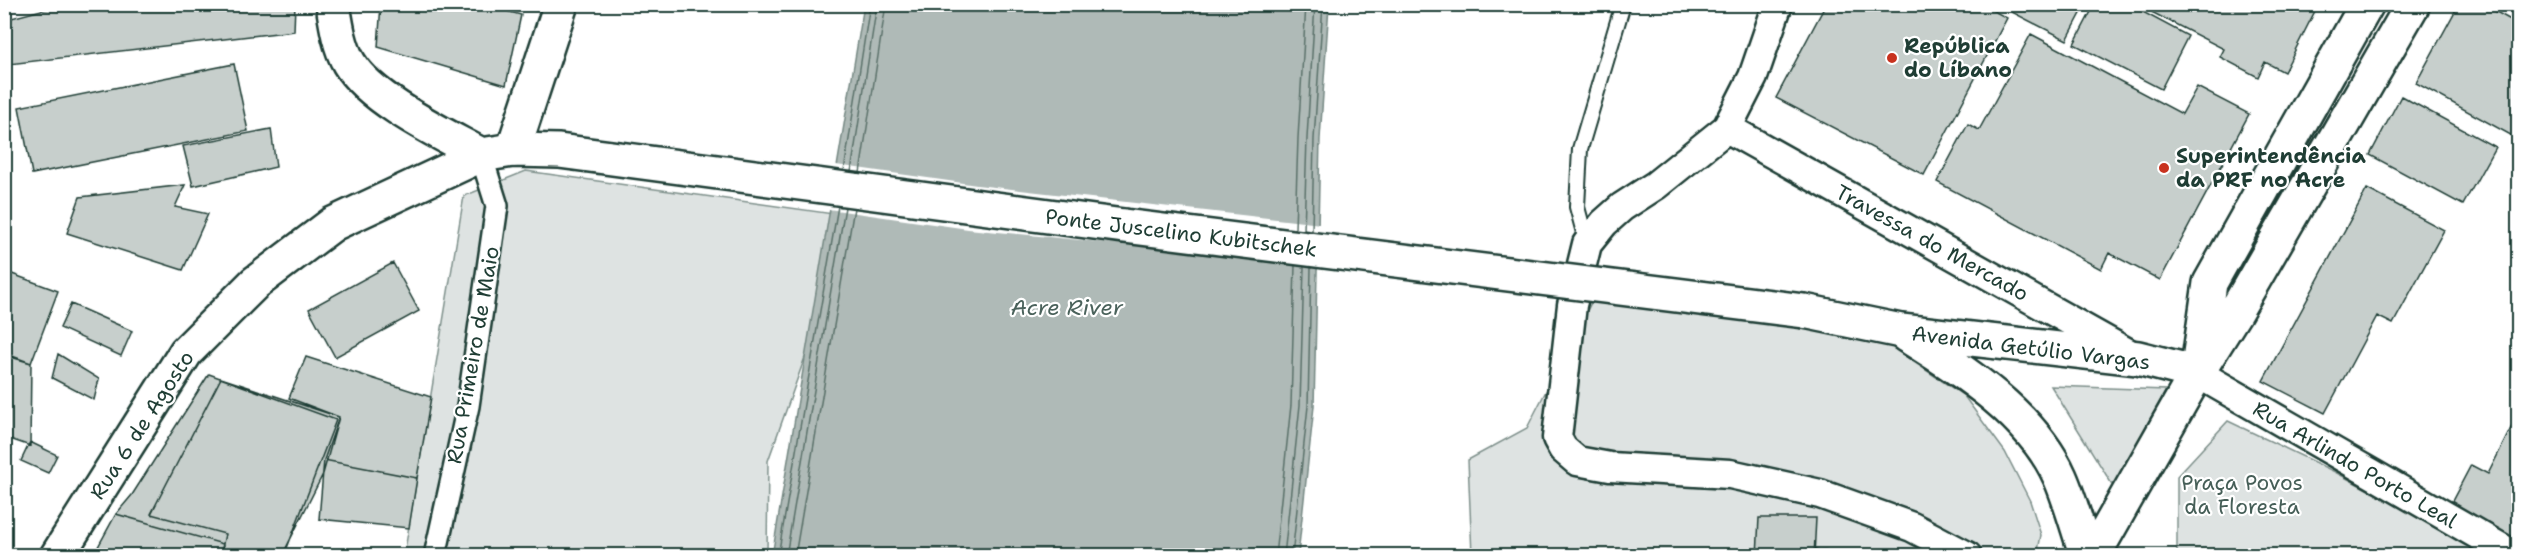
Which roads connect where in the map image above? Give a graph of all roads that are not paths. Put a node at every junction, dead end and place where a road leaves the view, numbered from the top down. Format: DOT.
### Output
graph roads {
  1 [pos="333,4"];
  2 [pos="561,4"];
  3 [pos="1623,4"];
  4 [pos="1778,4"];
  5 [pos="2367,4"];
  6 [pos="2413,4"];
  7 [pos="1727,128"];
  8 [pos="513,150"];
  9 [pos="481,155"];
  10 [pos="1587,244"];
  11 [pos="1804,311"];
  12 [pos="1900,331"];
  13 [pos="2138,358"];
  14 [pos="2197,373"];
  15 [pos="57,555"];
  16 [pos="435,555"];
  17 [pos="1967,555"];
  18 [pos="2087,555"];
  19 [pos="2093,555"];
  20 [pos="2515,555"];
  1 -- 9 [label="main road"];
  2 -- 8 [label="main road"];
  3 -- 10 [label="lane"];
  4 -- 7 [label="street"];
  5 -- 14 [label="main road"];
  6 -- 14 [label="main road"];
  7 -- 10 [label="street"];
  7 -- 13 [label="street, Travessa do Mercado"];
  8 -- 9 [label="main road, Rua 6 de Agosto"];
  8 -- 11 [label="main road, Ponte Juscelino Kubitschek, bridge"];
  9 -- 15 [label="main road, Rua 6 de Agosto"];
  9 -- 16 [label="street, Rua Primeiro de Maio"];
  10 -- 17 [label="street"];
  11 -- 12 [label="main road, Avenida Getúlio Vargas"];
  12 -- 13 [label="main road, Avenida Getúlio Vargas"];
  12 -- 18 [label="main road, Avenida Getúlio Vargas"];
  13 -- 14 [label="main road, Avenida Getúlio Vargas"];
  14 -- 19 [label="main road"];
  14 -- 20 [label="street, Rua Arlindo Porto Leal"];
}
